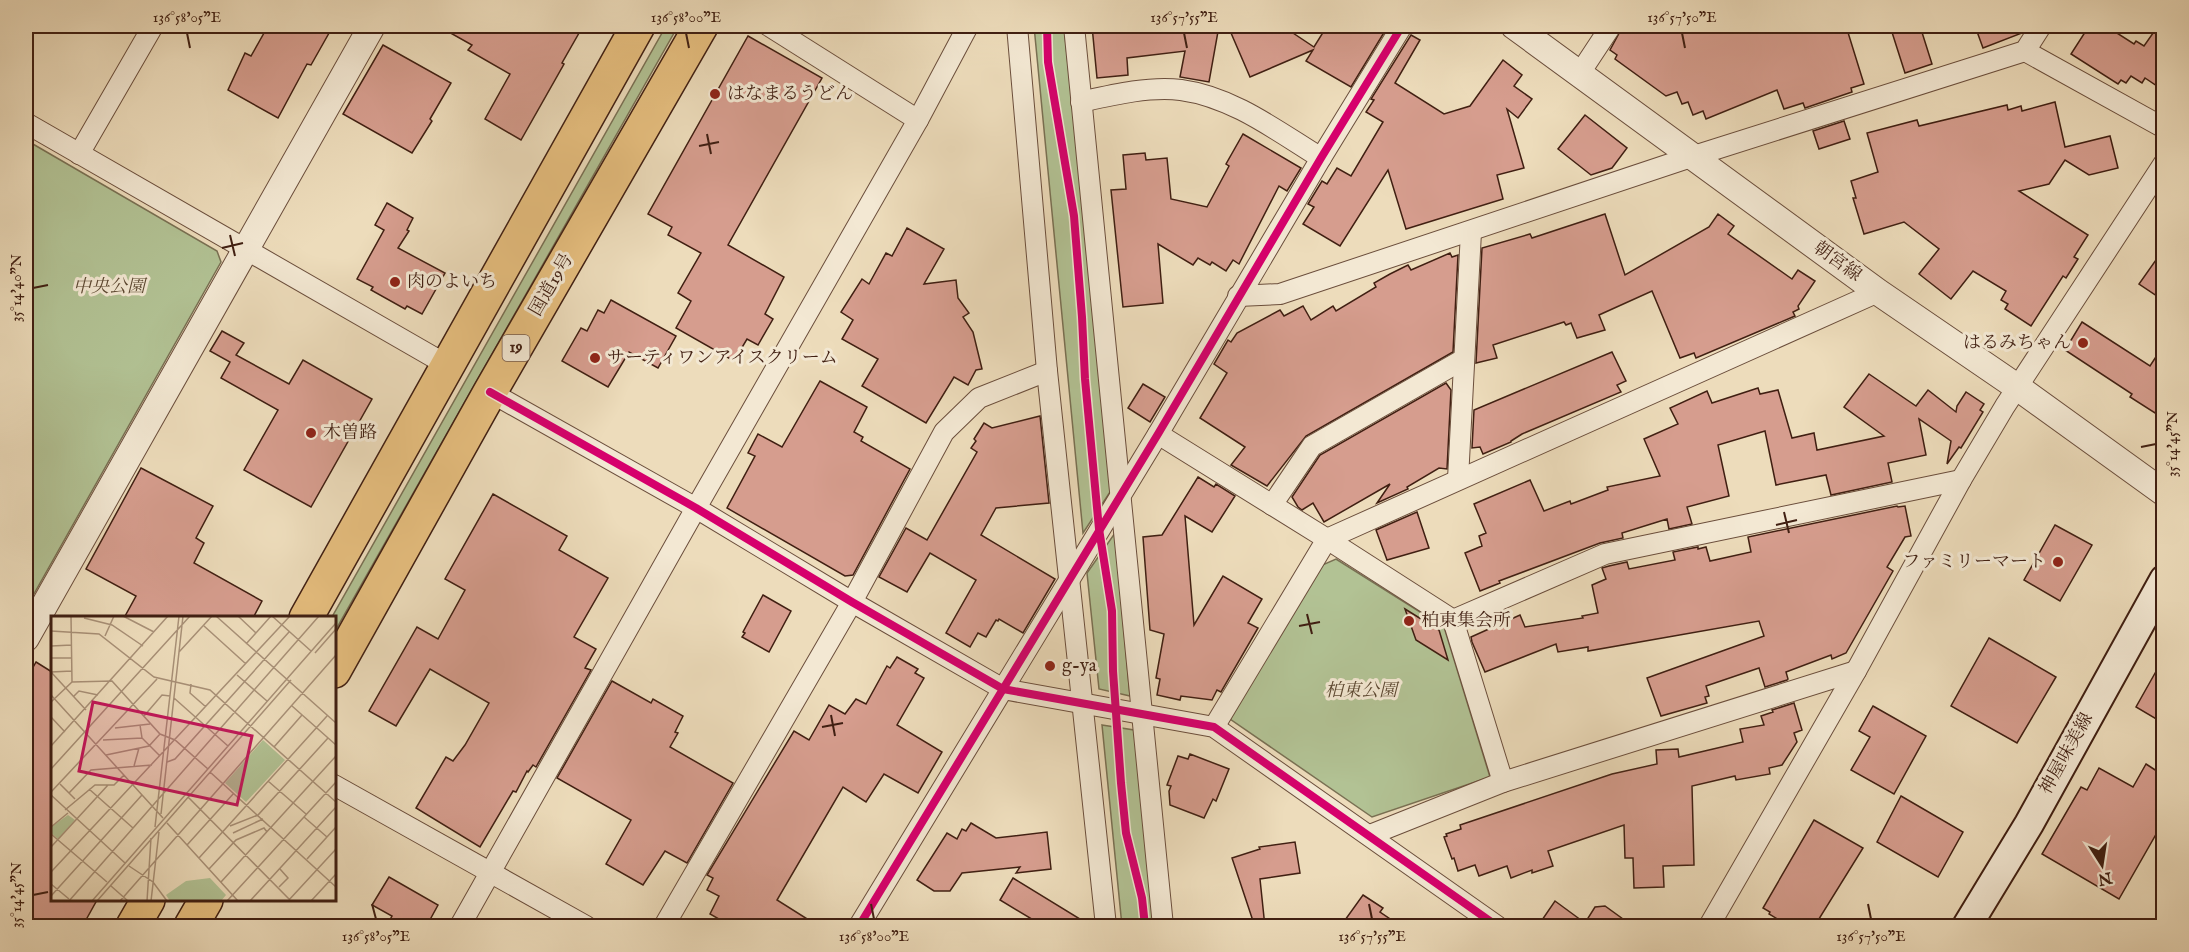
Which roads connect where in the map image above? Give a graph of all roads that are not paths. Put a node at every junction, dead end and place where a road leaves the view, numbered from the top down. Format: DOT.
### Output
graph roads {
  1 [pos="153,26"];
  2 [pos="372,26"];
  3 [pos="638,26"];
  4 [pos="701,26"];
  5 [pos="769,26"];
  6 [pos="968,26"];
  7 [pos="1017,26"];
  8 [pos="1074,26"];
  9 [pos="1402,26"];
  10 [pos="1514,26"];
  11 [pos="1611,26"];
  12 [pos="2041,26"];
  13 [pos="2025,51"];
  14 [pos="1580,73"];
  15 [pos="1081,102"];
  16 [pos="918,120"];
  17 [pos="26,123"];
  18 [pos="2163,128"];
  19 [pos="79,154"];
  20 [pos="1694,156"];
  21 [pos="1321,158"];
  22 [pos="2163,163"];
  23 [pos="1471,232"];
  24 [pos="246,249"];
  25 [pos="1878,292"];
  26 [pos="1238,296"];
  27 [pos="1464,359"];
  28 [pos="447,365"];
  29 [pos="1047,371"];
  30 [pos="2017,387"];
  31 [pos="490,392"];
  32 [pos="1158,434"];
  33 [pos="1458,478"];
  34 [pos="1961,480"];
  35 [pos="2163,493"];
  36 [pos="1120,494"];
  37 [pos="1272,505"];
  38 [pos="696,508"];
  39 [pos="1327,539"];
  40 [pos="1070,578"];
  41 [pos="2163,580"];
  42 [pos="852,603"];
  43 [pos="307,616"];
  44 [pos="46,617"];
  45 [pos="1453,620"];
  46 [pos="26,638"];
  47 [pos="336,667"];
  48 [pos="1856,671"];
  49 [pos="1003,689"];
  50 [pos="1083,704"];
  51 [pos="1142,713"];
  52 [pos="1214,727"];
  53 [pos="1503,782"];
  54 [pos="336,786"];
  55 [pos="1370,835"];
  56 [pos="489,873"];
  57 [pos="147,901"];
  58 [pos="205,901"];
  59 [pos="1489,924"];
  60 [pos="133,927"];
  61 [pos="190,927"];
  62 [pos="460,927"];
  63 [pos="586,927"];
  64 [pos="664,927"];
  65 [pos="859,927"];
  66 [pos="1106,927"];
  67 [pos="1163,927"];
  68 [pos="1709,927"];
  69 [pos="1967,927"];
  1 -- 19 [label="street"];
  2 -- 24 [label="street"];
  3 -- 28 [label="highway"];
  4 -- 31 [label="highway, 国道19号 / 19"];
  5 -- 16 [label="street"];
  6 -- 16 [label="street"];
  7 -- 29 [label="street"];
  8 -- 15 [label="street"];
  9 -- 21 [label="street"];
  10 -- 14 [label="street, 朝宮線"];
  11 -- 14 [label="street"];
  12 -- 13 [label="street"];
  13 -- 18 [label="street"];
  13 -- 20 [label="street"];
  14 -- 20 [label="street, 朝宮線"];
  15 -- 21 [label="street"];
  15 -- 36 [label="street"];
  16 -- 38 [label="street"];
  17 -- 19 [label="street"];
  19 -- 24 [label="street"];
  20 -- 23 [label="street"];
  20 -- 25 [label="street, 朝宮線"];
  21 -- 26 [label="street"];
  22 -- 30 [label="street"];
  23 -- 26 [label="street"];
  23 -- 27 [label="street"];
  24 -- 28 [label="street"];
  24 -- 44 [label="street"];
  25 -- 30 [label="street, 朝宮線"];
  25 -- 33 [label="street"];
  26 -- 32 [label="street"];
  27 -- 33 [label="street"];
  27 -- 37 [label="street"];
  28 -- 43 [label="highway"];
  29 -- 40 [label="street"];
  29 -- 42 [label="street"];
  30 -- 34 [label="street"];
  30 -- 35 [label="street, 朝宮線"];
  31 -- 38 [label="street"];
  31 -- 47 [label="highway, 国道19号 / 19"];
  32 -- 36 [label="street"];
  32 -- 37 [label="street"];
  33 -- 39 [label="street"];
  34 -- 45 [label="street"];
  34 -- 48 [label="street"];
  36 -- 40 [label="street"];
  36 -- 51 [label="street"];
  37 -- 39 [label="street"];
  38 -- 42 [label="street"];
  38 -- 56 [label="street"];
  39 -- 45 [label="street"];
  39 -- 52 [label="street"];
  40 -- 49 [label="street"];
  40 -- 50 [label="street"];
  41 -- 69 [label="main road, 神屋味美線"];
  42 -- 49 [label="street"];
  42 -- 64 [label="street"];
  44 -- 46 [label="street"];
  45 -- 53 [label="street"];
  48 -- 53 [label="street"];
  48 -- 68 [label="street"];
  49 -- 50 [label="street"];
  49 -- 65 [label="street"];
  50 -- 51 [label="street"];
  50 -- 66 [label="street"];
  51 -- 52 [label="street"];
  51 -- 67 [label="street"];
  52 -- 55 [label="street"];
  53 -- 55 [label="street"];
  54 -- 56 [label="street"];
  55 -- 59 [label="street"];
  56 -- 62 [label="street"];
  56 -- 63 [label="street"];
  57 -- 60 [label="highway"];
  58 -- 61 [label="highway"];
}
